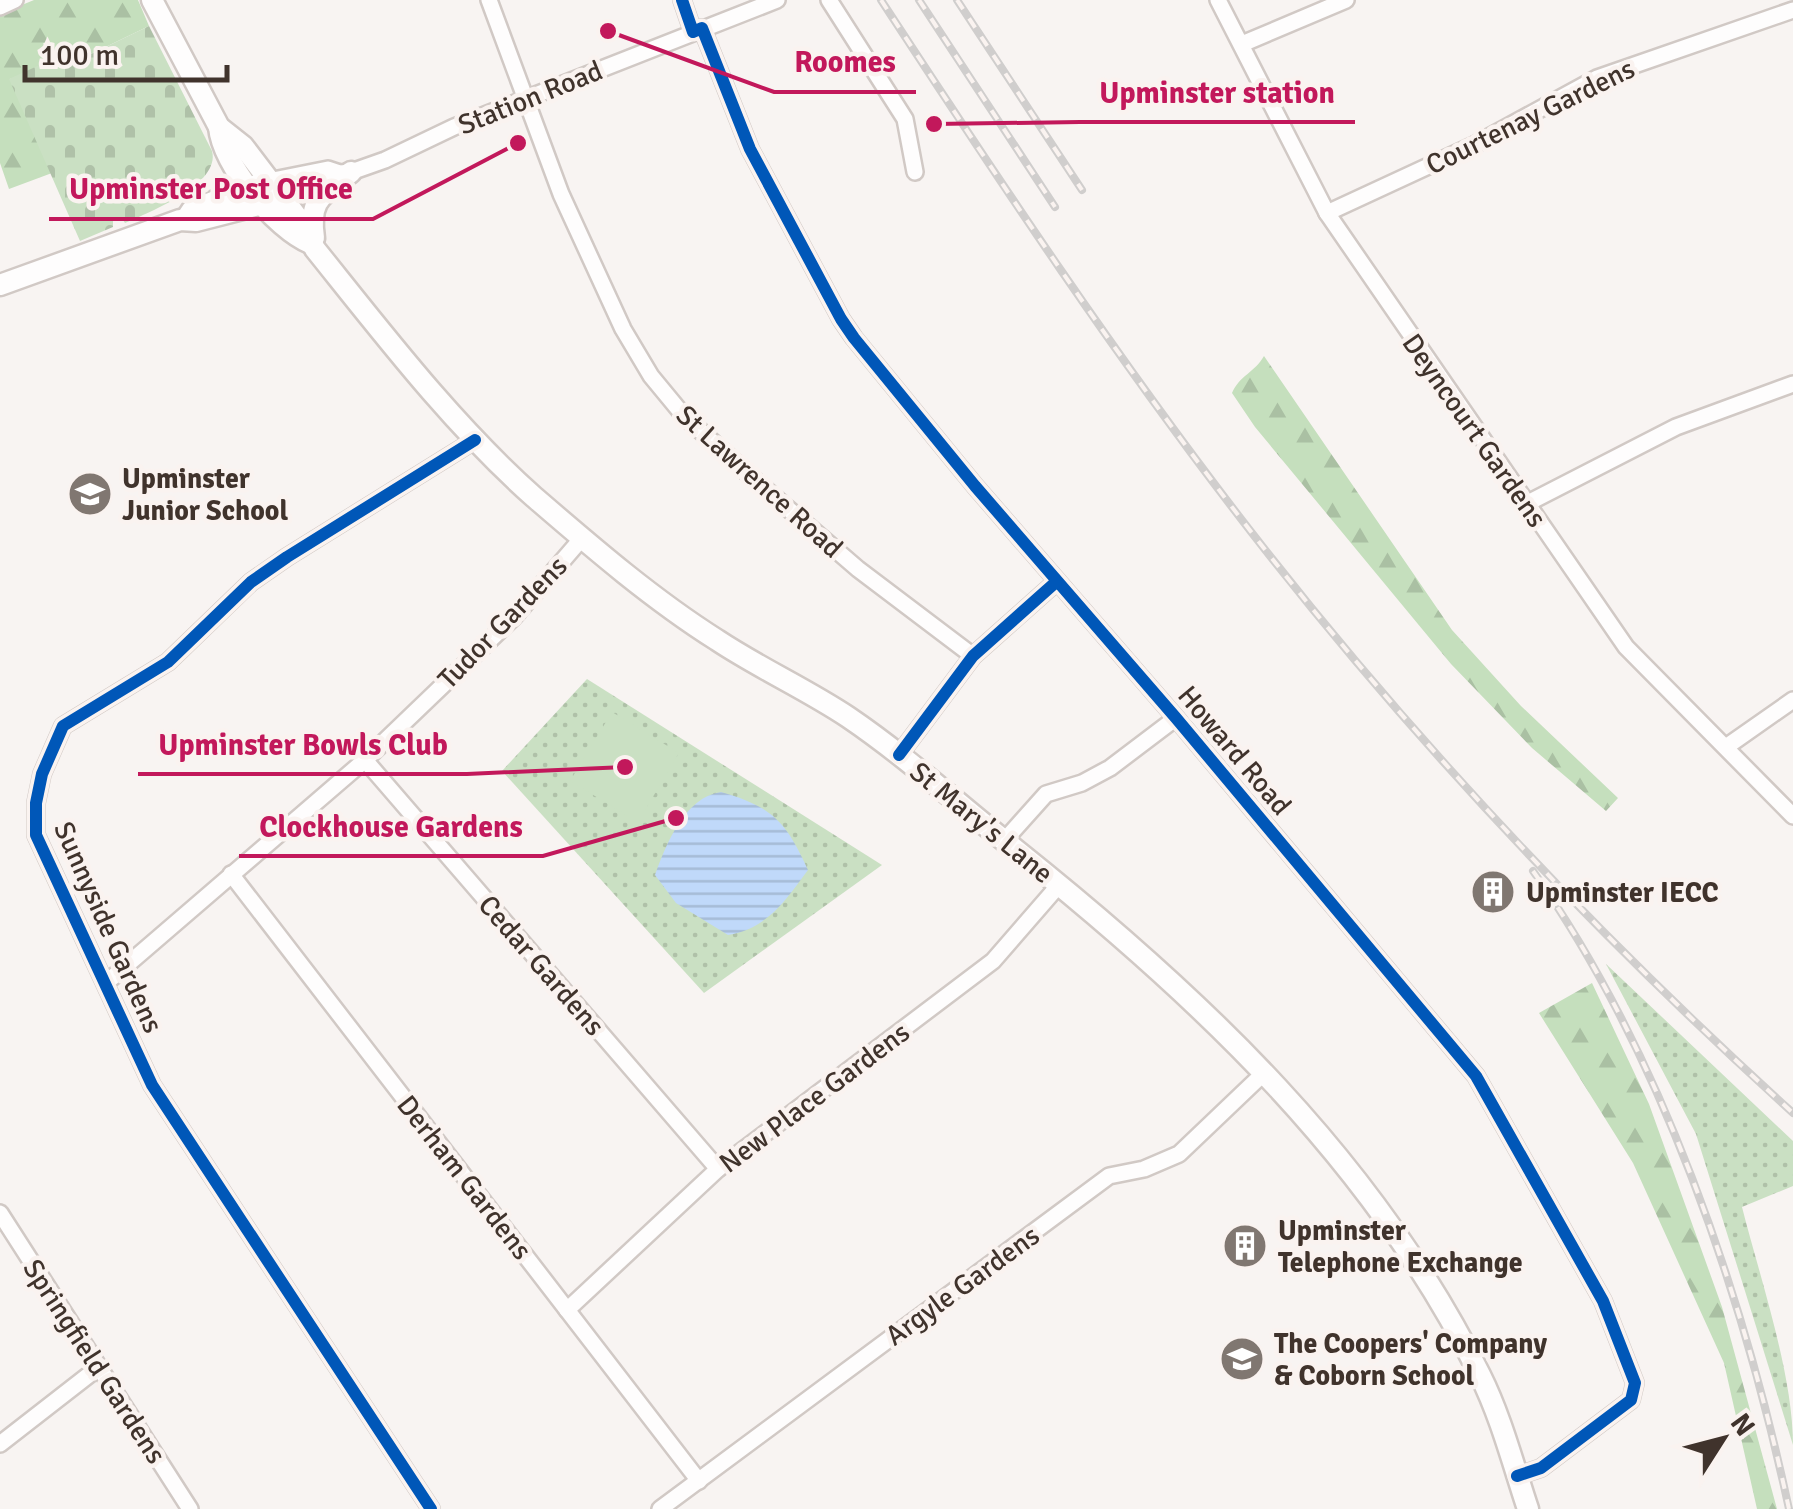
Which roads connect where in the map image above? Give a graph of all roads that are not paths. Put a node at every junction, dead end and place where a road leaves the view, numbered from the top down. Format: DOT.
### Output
graph roads {
  1 [pos="15,0"];
  2 [pos="152,0"];
  3 [pos="488,0"];
  4 [pos="682,0"];
  5 [pos="777,0"];
  6 [pos="829,0"];
  7 [pos="1218,0"];
  8 [pos="1346,0"];
  9 [pos="0,7"];
  10 [pos="1793,10"];
  11 [pos="697,30"];
  12 [pos="1242,44"];
  13 [pos="524,98"];
  14 [pos="219,127"];
  15 [pos="229,158"];
  16 [pos="345,172"];
  17 [pos="915,172"];
  18 [pos="258,184"];
  19 [pos="273,201"];
  20 [pos="1327,213"];
  21 [pos="183,219"];
  22 [pos="313,246"];
  23 [pos="0,285"];
  24 [pos="1793,384"];
  25 [pos="474,440"];
  26 [pos="1526,504"];
  27 [pos="583,537"];
  28 [pos="1056,582"];
  29 [pos="973,656"];
  30 [pos="1793,700"];
  31 [pos="1176,718"];
  32 [pos="1726,747"];
  33 [pos="899,755"];
  34 [pos="365,760"];
  35 [pos="1793,816"];
  36 [pos="1004,841"];
  37 [pos="230,874"];
  38 [pos="1059,885"];
  39 [pos="106,983"];
  40 [pos="1264,1072"];
  41 [pos="718,1169"];
  42 [pos="0,1213"];
  43 [pos="568,1310"];
  44 [pos="100,1367"];
  45 [pos="0,1444"];
  46 [pos="1517,1476"];
  47 [pos="699,1480"];
  48 [pos="190,1509"];
  49 [pos="431,1509"];
  50 [pos="660,1509"];
  51 [pos="1528,1509"];
  1 -- 9 [label="street"];
  2 -- 14 [label="main road, St Mary's Lane"];
  3 -- 13 [label="street, St Lawrence Road"];
  4 -- 11 [label="street, Howard Road"];
  5 -- 11 [label="street, Station Road"];
  6 -- 17 [label="street"];
  7 -- 12 [label="street, Deyncourt Gardens"];
  8 -- 12 [label="street"];
  10 -- 20 [label="street, Courtenay Gardens"];
  11 -- 13 [label="street, Station Road"];
  11 -- 28 [label="street, Howard Road"];
  12 -- 20 [label="street, Deyncourt Gardens"];
  13 -- 16 [label="street, Station Road"];
  13 -- 29 [label="street, St Lawrence Road"];
  14 -- 15 [label="main road, St Mary's Lane"];
  14 -- 18 [label="main road, St Mary's Lane"];
  15 -- 18 [label="main road, St Mary's Lane"];
  15 -- 21 [label="main road"];
  16 -- 18 [label="street, Station Road"];
  16 -- 19 [label="street, Station Road"];
  16 -- 22 [label="main road"];
  18 -- 19 [label="main road, St Mary's Lane"];
  18 -- 21 [label="main road"];
  19 -- 21 [label="main road"];
  19 -- 22 [label="main road, St Mary's Lane"];
  20 -- 26 [label="street, Deyncourt Gardens"];
  21 -- 23 [label="main road"];
  22 -- 25 [label="main road, St Mary's Lane"];
  24 -- 26 [label="street"];
  25 -- 27 [label="main road, St Mary's Lane"];
  25 -- 39 [label="street, Sunnyside Gardens"];
  26 -- 32 [label="street, Deyncourt Gardens"];
  27 -- 33 [label="main road, St Mary's Lane"];
  27 -- 34 [label="street, Tudor Gardens"];
  28 -- 29 [label="street"];
  28 -- 31 [label="street, Howard Road"];
  29 -- 33 [label="street"];
  30 -- 32 [label="street"];
  31 -- 36 [label="street"];
  31 -- 46 [label="street, Howard Road"];
  32 -- 35 [label="street, Deyncourt Gardens"];
  33 -- 36 [label="main road, St Mary's Lane"];
  34 -- 37 [label="street, Tudor Gardens"];
  34 -- 41 [label="street, Cedar Gardens"];
  36 -- 38 [label="main road, St Mary's Lane"];
  37 -- 39 [label="street, Tudor Gardens"];
  37 -- 43 [label="street, Derham Gardens"];
  38 -- 40 [label="main road, St Mary's Lane"];
  38 -- 41 [label="street, New Place Gardens"];
  39 -- 49 [label="street, Sunnyside Gardens"];
  40 -- 46 [label="main road, St Mary's Lane"];
  40 -- 47 [label="street, Argyle Gardens"];
  41 -- 43 [label="street, New Place Gardens"];
  42 -- 44 [label="street, Springfield Gardens"];
  43 -- 47 [label="street, Derham Gardens"];
  44 -- 45 [label="street"];
  44 -- 48 [label="street, Springfield Gardens"];
  46 -- 51 [label="main road, St Mary's Lane"];
  47 -- 50 [label="street, Argyle Gardens"];
}
